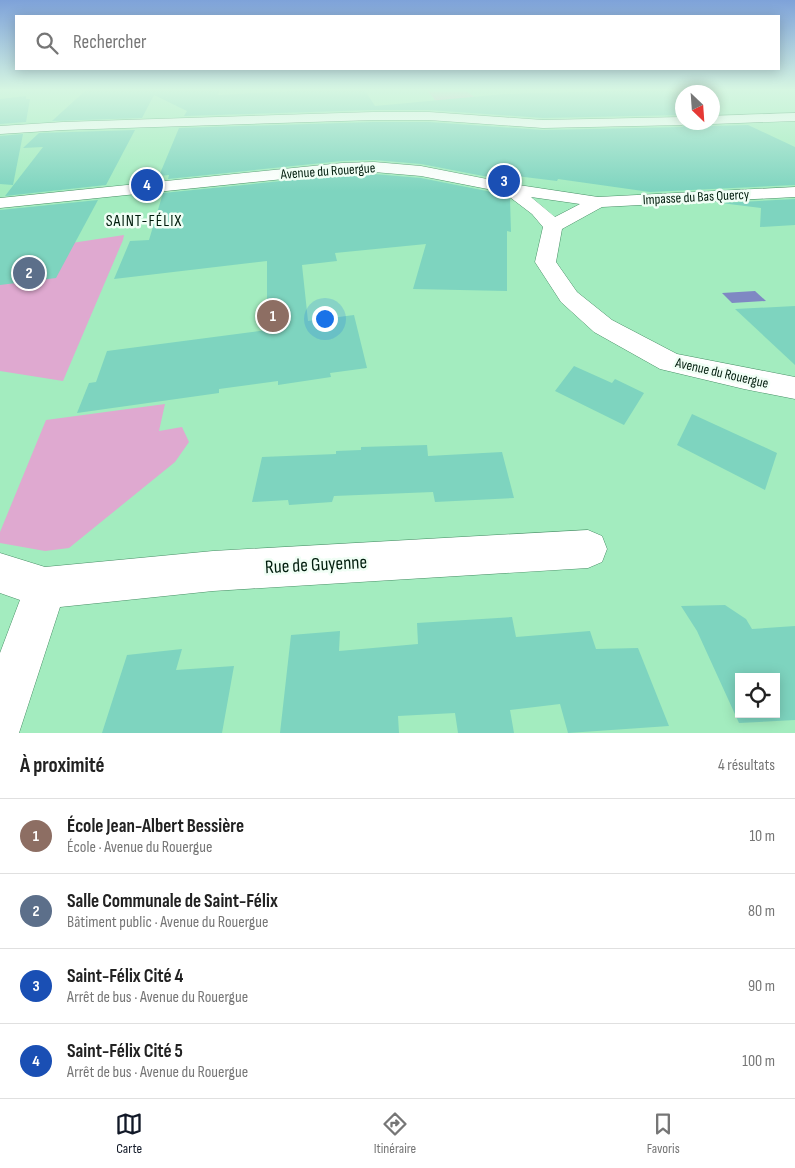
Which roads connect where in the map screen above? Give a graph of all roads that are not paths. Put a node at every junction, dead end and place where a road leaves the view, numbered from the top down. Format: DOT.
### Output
graph roads {
  1 [pos="157,123"];
  2 [pos="532,123"];
  3 [pos="616,123"];
  4 [pos="0,130"];
  5 [pos="508,188"];
  6 [pos="795,192"];
  7 [pos="598,202"];
  8 [pos="0,203"];
  9 [pos="553,226"];
  10 [pos="795,388"];
  11 [pos="588,549"];
  12 [pos="0,573"];
  13 [pos="45,588"];
  14 [pos="0,720"];
  1 -- 4 [label="street"];
  2 -- 3 [label="street"];
  5 -- 7 [label="street, Impasse du Bas Quercy"];
  5 -- 8 [label="street, Avenue du Rouergue"];
  5 -- 9 [label="street, Avenue du Rouergue"];
  6 -- 7 [label="street, Impasse du Bas Quercy"];
  7 -- 9 [label="street, Impasse du Bas Quercy"];
  9 -- 10 [label="street, Avenue du Rouergue"];
  11 -- 13 [label="street, Rue de Guyenne"];
  12 -- 13 [label="street"];
  13 -- 14 [label="street"];
}
